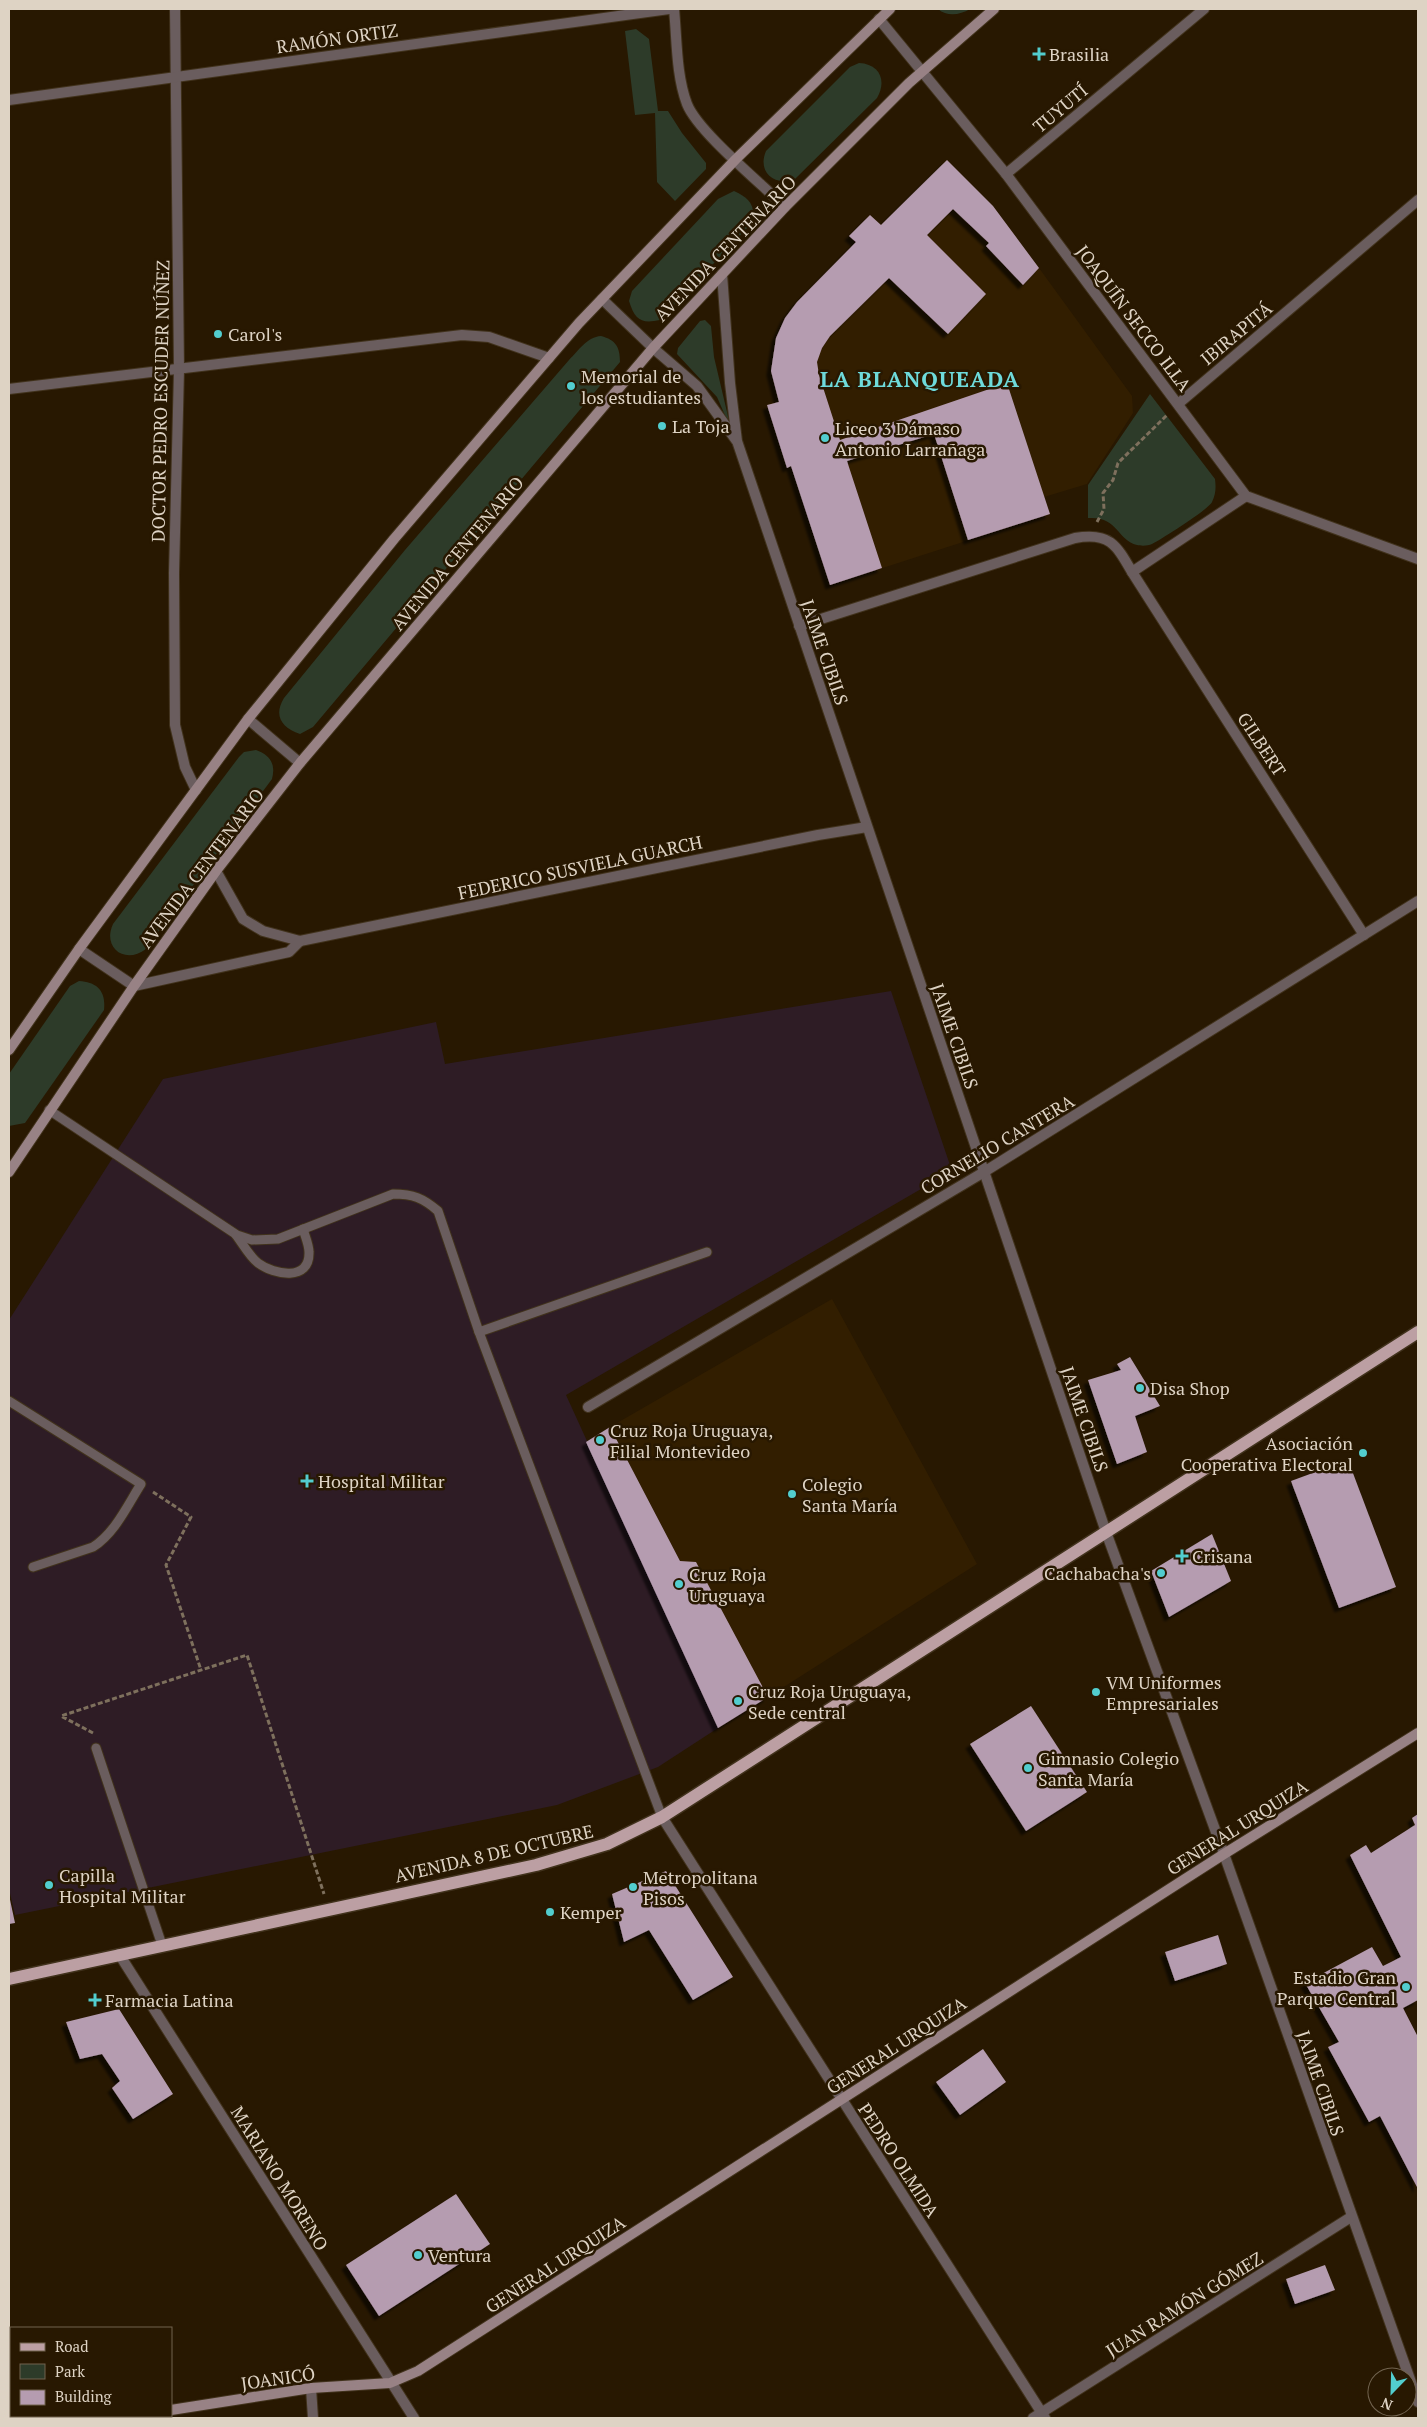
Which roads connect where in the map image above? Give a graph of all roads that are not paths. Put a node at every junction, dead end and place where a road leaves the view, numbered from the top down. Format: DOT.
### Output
graph roads {
  1 [pos="175,9"];
  2 [pos="669,9"];
  3 [pos="674,9"];
  4 [pos="890,9"];
  5 [pos="994,9"];
  6 [pos="1204,9"];
  7 [pos="879,19"];
  8 [pos="923,71"];
  9 [pos="176,77"];
  10 [pos="9,100"];
  11 [pos="736,159"];
  12 [pos="1006,174"];
  13 [pos="1418,200"];
  14 [pos="786,207"];
  15 [pos="722,274"];
  16 [pos="602,299"];
  17 [pos="653,348"];
  18 [pos="549,358"];
  19 [pos="179,370"];
  20 [pos="9,389"];
  21 [pos="1178,404"];
  22 [pos="737,441"];
  23 [pos="1246,496"];
  24 [pos="1418,559"];
  25 [pos="1132,572"];
  26 [pos="798,626"];
  27 [pos="248,719"];
  28 [pos="300,763"];
  29 [pos="196,790"];
  30 [pos="867,828"];
  31 [pos="216,871"];
  32 [pos="1418,901"];
  33 [pos="1364,935"];
  34 [pos="300,941"];
  35 [pos="78,949"];
  36 [pos="134,986"];
  37 [pos="9,1050"];
  38 [pos="49,1110"];
  39 [pos="9,1172"];
  40 [pos="984,1172"];
  41 [pos="303,1229"];
  42 [pos="234,1233"];
  43 [pos="707,1252"];
  44 [pos="479,1332"];
  45 [pos="1418,1332"];
  46 [pos="9,1401"];
  47 [pos="588,1407"];
  48 [pos="1106,1532"];
  49 [pos="33,1566"];
  50 [pos="1418,1733"];
  51 [pos="96,1748"];
  52 [pos="662,1817"];
  53 [pos="1224,1854"];
  54 [pos="162,1945"];
  55 [pos="119,1954"];
  56 [pos="9,1980"];
  57 [pos="841,2100"];
  58 [pos="1351,2217"];
  59 [pos="390,2383"];
  60 [pos="311,2388"];
  61 [pos="1418,2402"];
  62 [pos="172,2410"];
  63 [pos="1040,2416"];
  64 [pos="313,2418"];
  65 [pos="414,2418"];
  1 -- 9 [label="street, DOCTOR PEDRO ESCUDER NÚÑEZ"];
  2 -- 9 [label="street, RAMÓN ORTIZ"];
  3 -- 11 [label="street"];
  4 -- 7 [label="street"];
  5 -- 8 [label="street, AVENIDA CENTENARIO"];
  6 -- 12 [label="street, TUYUTÍ"];
  7 -- 8 [label="street, JOAQUÍN SECCO ILLA"];
  7 -- 11 [label="street"];
  8 -- 12 [label="street, JOAQUÍN SECCO ILLA"];
  8 -- 14 [label="street, AVENIDA CENTENARIO"];
  9 -- 10 [label="street, RAMÓN ORTIZ"];
  9 -- 19 [label="street, DOCTOR PEDRO ESCUDER NÚÑEZ"];
  11 -- 14 [label="street"];
  11 -- 16 [label="street"];
  12 -- 21 [label="street, JOAQUÍN SECCO ILLA"];
  13 -- 21 [label="street, IBIRAPITÁ"];
  14 -- 15 [label="street, AVENIDA CENTENARIO"];
  15 -- 17 [label="street, AVENIDA CENTENARIO"];
  15 -- 22 [label="street, JAIME CIBILS"];
  16 -- 17 [label="street, JAIME CIBILS"];
  16 -- 18 [label="street"];
  17 -- 22 [label="street, JAIME CIBILS"];
  17 -- 28 [label="street, AVENIDA CENTENARIO"];
  18 -- 19 [label="street"];
  18 -- 27 [label="street"];
  19 -- 20 [label="street"];
  19 -- 29 [label="street, DOCTOR PEDRO ESCUDER NÚÑEZ"];
  21 -- 23 [label="street, JOAQUÍN SECCO ILLA"];
  22 -- 26 [label="street, JAIME CIBILS"];
  23 -- 24 [label="street"];
  23 -- 25 [label="street"];
  25 -- 26 [label="street"];
  25 -- 33 [label="street, GILBERT"];
  26 -- 30 [label="street, JAIME CIBILS"];
  27 -- 28 [label="street"];
  27 -- 29 [label="street"];
  28 -- 31 [label="street, AVENIDA CENTENARIO"];
  29 -- 35 [label="street"];
  30 -- 34 [label="street, FEDERICO SUSVIELA GUARCH"];
  30 -- 40 [label="street, JAIME CIBILS"];
  31 -- 34 [label="street, FEDERICO SUSVIELA GUARCH"];
  31 -- 36 [label="street, AVENIDA CENTENARIO"];
  32 -- 33 [label="street, CORNELIO CANTERA"];
  33 -- 40 [label="street, CORNELIO CANTERA"];
  34 -- 36 [label="street, FEDERICO SUSVIELA GUARCH"];
  35 -- 36 [label="street"];
  35 -- 37 [label="street"];
  36 -- 38 [label="street, AVENIDA CENTENARIO"];
  38 -- 39 [label="street, AVENIDA CENTENARIO"];
  38 -- 42 [label="lane"];
  40 -- 47 [label="street, CORNELIO CANTERA"];
  40 -- 48 [label="street, JAIME CIBILS"];
  41 -- 42 [label="lane"];
  41 -- 42 [label="lane"];
  41 -- 44 [label="lane"];
  43 -- 44 [label="lane"];
  44 -- 52 [label="lane"];
  45 -- 48 [label="main road, AVENIDA 8 DE OCTUBRE"];
  46 -- 49 [label="lane"];
  48 -- 52 [label="main road, AVENIDA 8 DE OCTUBRE"];
  48 -- 53 [label="street, JAIME CIBILS"];
  50 -- 53 [label="street, GENERAL URQUIZA"];
  51 -- 54 [label="lane"];
  52 -- 54 [label="main road, AVENIDA 8 DE OCTUBRE"];
  52 -- 57 [label="street, PEDRO OLMIDA"];
  53 -- 57 [label="street, GENERAL URQUIZA"];
  53 -- 58 [label="street, JAIME CIBILS"];
  54 -- 55 [label="main road, AVENIDA 8 DE OCTUBRE"];
  55 -- 56 [label="main road, AVENIDA 8 DE OCTUBRE"];
  55 -- 59 [label="street, MARIANO MORENO"];
  57 -- 59 [label="street, GENERAL URQUIZA"];
  57 -- 63 [label="street, PEDRO OLMIDA"];
  58 -- 61 [label="street, JAIME CIBILS"];
  58 -- 63 [label="street, JUAN RAMÓN GÓMEZ"];
  59 -- 60 [label="street, JOANICÓ"];
  59 -- 65 [label="street, MARIANO MORENO"];
  60 -- 62 [label="street, JOANICÓ"];
  60 -- 64 [label="street"];
}
